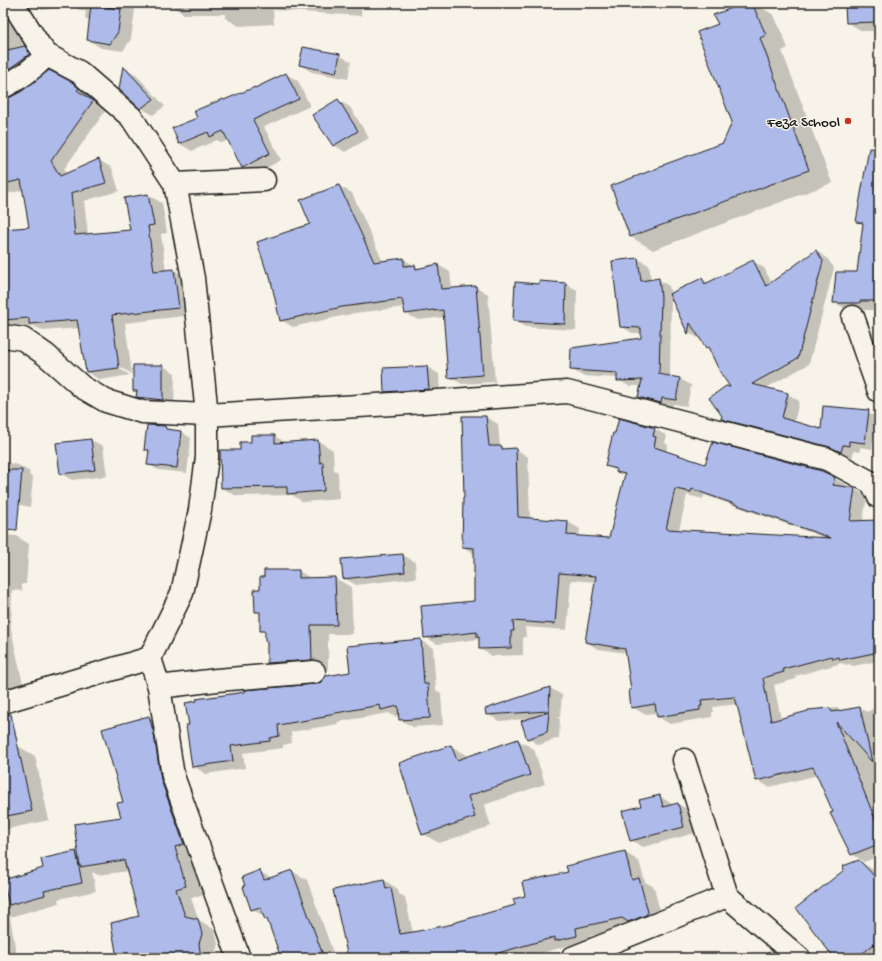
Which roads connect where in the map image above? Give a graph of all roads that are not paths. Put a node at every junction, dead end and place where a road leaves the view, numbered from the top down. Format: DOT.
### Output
graph roads {
  1 [pos="15,3"];
  2 [pos="47,55"];
  3 [pos="3,86"];
  4 [pos="264,180"];
  5 [pos="175,184"];
  6 [pos="853,317"];
  7 [pos="3,336"];
  8 [pos="879,391"];
  9 [pos="207,415"];
  10 [pos="877,485"];
  11 [pos="150,658"];
  12 [pos="314,672"];
  13 [pos="159,687"];
  14 [pos="3,702"];
  15 [pos="684,760"];
  16 [pos="727,896"];
  17 [pos="239,958"];
  18 [pos="572,958"];
  19 [pos="799,958"];
  1 -- 2 [label="street"];
  2 -- 3 [label="street"];
  2 -- 5 [label="street"];
  4 -- 5 [label="street"];
  5 -- 9 [label="street"];
  6 -- 8 [label="street"];
  7 -- 9 [label="street"];
  9 -- 10 [label="street"];
  9 -- 11 [label="street"];
  11 -- 13 [label="street"];
  11 -- 14 [label="street"];
  12 -- 13 [label="street"];
  13 -- 17 [label="street"];
  15 -- 16 [label="street"];
  16 -- 18 [label="street"];
  16 -- 19 [label="street"];
}
